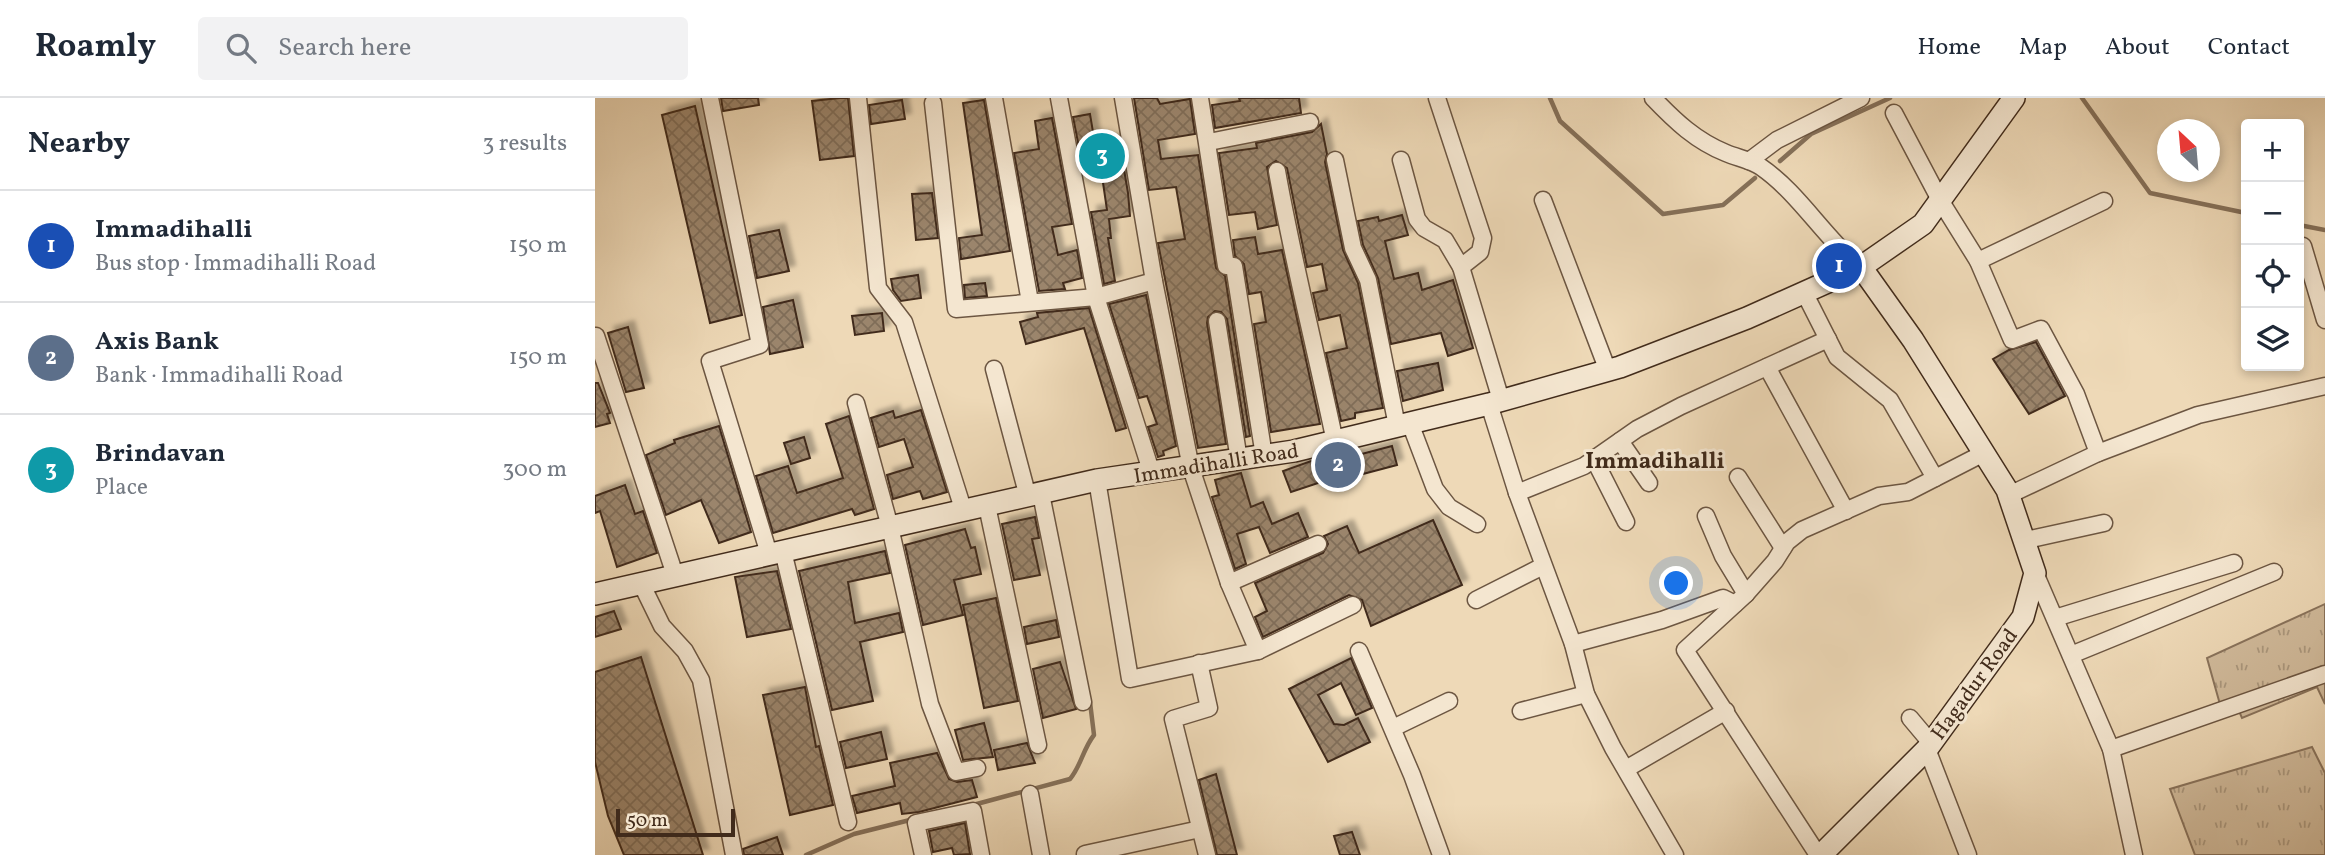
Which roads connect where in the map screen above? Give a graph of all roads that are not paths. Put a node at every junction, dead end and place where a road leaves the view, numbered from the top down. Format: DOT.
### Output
graph roads {
  1 [pos="710,98"];
  2 [pos="857,98"];
  3 [pos="994,98"];
  4 [pos="1059,98"];
  5 [pos="1123,98"];
  6 [pos="1200,98"];
  7 [pos="1437,98"];
  8 [pos="1653,98"];
  9 [pos="1861,98"];
  10 [pos="2014,98"];
  11 [pos="933,103"];
  12 [pos="1894,113"];
  13 [pos="1310,122"];
  14 [pos="1209,142"];
  15 [pos="1335,160"];
  16 [pos="1401,160"];
  17 [pos="1749,161"];
  18 [pos="1277,172"];
  19 [pos="1543,200"];
  20 [pos="1940,200"];
  21 [pos="2104,201"];
  22 [pos="2304,249"];
  23 [pos="1978,261"];
  24 [pos="1461,267"];
  25 [pos="1861,267"];
  26 [pos="1154,281"];
  27 [pos="1804,292"];
  28 [pos="1096,297"];
  29 [pos="1030,302"];
  30 [pos="2325,320"];
  31 [pos="1217,321"];
  32 [pos="596,336"];
  33 [pos="1828,339"];
  34 [pos="1767,367"];
  35 [pos="994,369"];
  36 [pos="1608,370"];
  37 [pos="2325,386"];
  38 [pos="1495,402"];
  39 [pos="856,403"];
  40 [pos="1404,425"];
  41 [pos="1620,441"];
  42 [pos="1335,442"];
  43 [pos="1984,453"];
  44 [pos="2098,453"];
  45 [pos="1264,456"];
  46 [pos="1594,459"];
  47 [pos="1239,460"];
  48 [pos="1191,468"];
  49 [pos="1152,474"];
  50 [pos="1738,477"];
  51 [pos="1935,478"];
  52 [pos="1097,480"];
  53 [pos="1649,483"];
  54 [pos="1517,493"];
  55 [pos="1035,495"];
  56 [pos="2009,495"];
  57 [pos="987,506"];
  58 [pos="1846,510"];
  59 [pos="964,512"];
  60 [pos="1706,516"];
  61 [pos="1626,522"];
  62 [pos="2103,523"];
  63 [pos="1477,524"];
  64 [pos="890,527"];
  65 [pos="2026,540"];
  66 [pos="1318,544"];
  67 [pos="1783,548"];
  68 [pos="776,553"];
  69 [pos="2234,563"];
  70 [pos="1543,566"];
  71 [pos="2274,572"];
  72 [pos="2035,573"];
  73 [pos="675,575"];
  74 [pos="641,583"];
  75 [pos="1229,583"];
  76 [pos="595,594"];
  77 [pos="1740,599"];
  78 [pos="1476,600"];
  79 [pos="1353,605"];
  80 [pos="2055,618"];
  81 [pos="1573,644"];
  82 [pos="1258,651"];
  83 [pos="1359,651"];
  84 [pos="2071,655"];
  85 [pos="1199,663"];
  86 [pos="2325,674"];
  87 [pos="1586,694"];
  88 [pos="1449,701"];
  89 [pos="1083,702"];
  90 [pos="1521,711"];
  91 [pos="1726,711"];
  92 [pos="1910,718"];
  93 [pos="1393,728"];
  94 [pos="1038,745"];
  95 [pos="1929,746"];
  96 [pos="2111,749"];
  97 [pos="977,768"];
  98 [pos="1626,769"];
  99 [pos="1030,794"];
  100 [pos="848,822"];
  101 [pos="1200,829"];
  102 [pos="1085,854"];
  103 [pos="734,855"];
  104 [pos="923,855"];
  105 [pos="981,855"];
  106 [pos="1041,855"];
  107 [pos="1207,855"];
  108 [pos="1441,855"];
  109 [pos="1675,855"];
  110 [pos="1820,855"];
  111 [pos="1968,855"];
  112 [pos="2134,855"];
  1 -- 68 [label="street"];
  2 -- 59 [label="street"];
  3 -- 29 [label="street"];
  4 -- 28 [label="street"];
  5 -- 26 [label="street"];
  6 -- 14 [label="street"];
  7 -- 24 [label="street"];
  8 -- 17 [label="street"];
  9 -- 17 [label="street"];
  10 -- 20 [label="street, Immadihalli Road"];
  11 -- 29 [label="street"];
  12 -- 20 [label="street"];
  13 -- 14 [label="street"];
  14 -- 45 [label="street"];
  15 -- 40 [label="street"];
  16 -- 24 [label="street"];
  17 -- 25 [label="street"];
  18 -- 42 [label="street"];
  19 -- 36 [label="street"];
  20 -- 23 [label="street"];
  20 -- 25 [label="street, Immadihalli Road"];
  21 -- 23 [label="street"];
  22 -- 30 [label="street"];
  23 -- 44 [label="street"];
  24 -- 38 [label="street"];
  25 -- 27 [label="street, Immadihalli Road"];
  25 -- 43 [label="street"];
  26 -- 28 [label="street"];
  26 -- 48 [label="street"];
  27 -- 33 [label="street"];
  27 -- 36 [label="street, Immadihalli Road"];
  28 -- 29 [label="street"];
  28 -- 49 [label="street"];
  31 -- 47 [label="street"];
  32 -- 73 [label="street"];
  33 -- 34 [label="street"];
  33 -- 51 [label="street"];
  34 -- 41 [label="street"];
  34 -- 58 [label="street"];
  35 -- 55 [label="street"];
  36 -- 38 [label="street, Immadihalli Road"];
  37 -- 44 [label="street"];
  38 -- 40 [label="street, Immadihalli Road"];
  38 -- 54 [label="street"];
  39 -- 64 [label="street"];
  40 -- 42 [label="street, Immadihalli Road"];
  40 -- 63 [label="street"];
  41 -- 46 [label="street"];
  41 -- 53 [label="street"];
  42 -- 45 [label="street, Immadihalli Road"];
  43 -- 51 [label="street"];
  43 -- 56 [label="street"];
  44 -- 56 [label="street"];
  45 -- 47 [label="street, Immadihalli Road"];
  46 -- 54 [label="street"];
  46 -- 61 [label="street"];
  47 -- 48 [label="street, Immadihalli Road"];
  48 -- 49 [label="street, Immadihalli Road"];
  48 -- 75 [label="street"];
  49 -- 52 [label="street, Immadihalli Road"];
  50 -- 67 [label="street"];
  51 -- 58 [label="street"];
  52 -- 55 [label="street, Immadihalli Road"];
  52 -- 85 [label="street"];
  54 -- 70 [label="street"];
  55 -- 57 [label="street, Immadihalli Road"];
  55 -- 89 [label="street"];
  56 -- 65 [label="street"];
  57 -- 59 [label="street, Immadihalli Road"];
  57 -- 94 [label="street"];
  58 -- 67 [label="street"];
  59 -- 64 [label="street, Immadihalli Road"];
  60 -- 77 [label="street"];
  62 -- 65 [label="street"];
  64 -- 68 [label="street, Immadihalli Road"];
  64 -- 97 [label="street"];
  65 -- 72 [label="street"];
  66 -- 75 [label="street"];
  67 -- 77 [label="street"];
  68 -- 73 [label="street, Immadihalli Road"];
  68 -- 100 [label="street"];
  69 -- 80 [label="street"];
  70 -- 78 [label="street"];
  70 -- 81 [label="street"];
  71 -- 84 [label="street"];
  72 -- 80 [label="street"];
  72 -- 95 [label="street, Hagadur Road"];
  73 -- 74 [label="street, Immadihalli Road"];
  74 -- 76 [label="street, Immadihalli Road"];
  74 -- 103 [label="street"];
  75 -- 82 [label="street"];
  77 -- 81 [label="street"];
  77 -- 91 [label="street"];
  79 -- 82 [label="street"];
  80 -- 84 [label="street"];
  81 -- 87 [label="street"];
  82 -- 85 [label="street"];
  83 -- 93 [label="street"];
  84 -- 96 [label="street"];
  85 -- 101 [label="street"];
  86 -- 96 [label="street"];
  87 -- 90 [label="street"];
  87 -- 98 [label="street"];
  88 -- 93 [label="street"];
  91 -- 98 [label="street"];
  91 -- 110 [label="street"];
  92 -- 95 [label="street"];
  93 -- 108 [label="street"];
  95 -- 110 [label="street, Hagadur Road"];
  95 -- 111 [label="street"];
  96 -- 112 [label="street"];
  98 -- 109 [label="street"];
  99 -- 106 [label="street"];
  101 -- 102 [label="street"];
  101 -- 107 [label="street"];
  104 -- 105 [label="street"];
}
